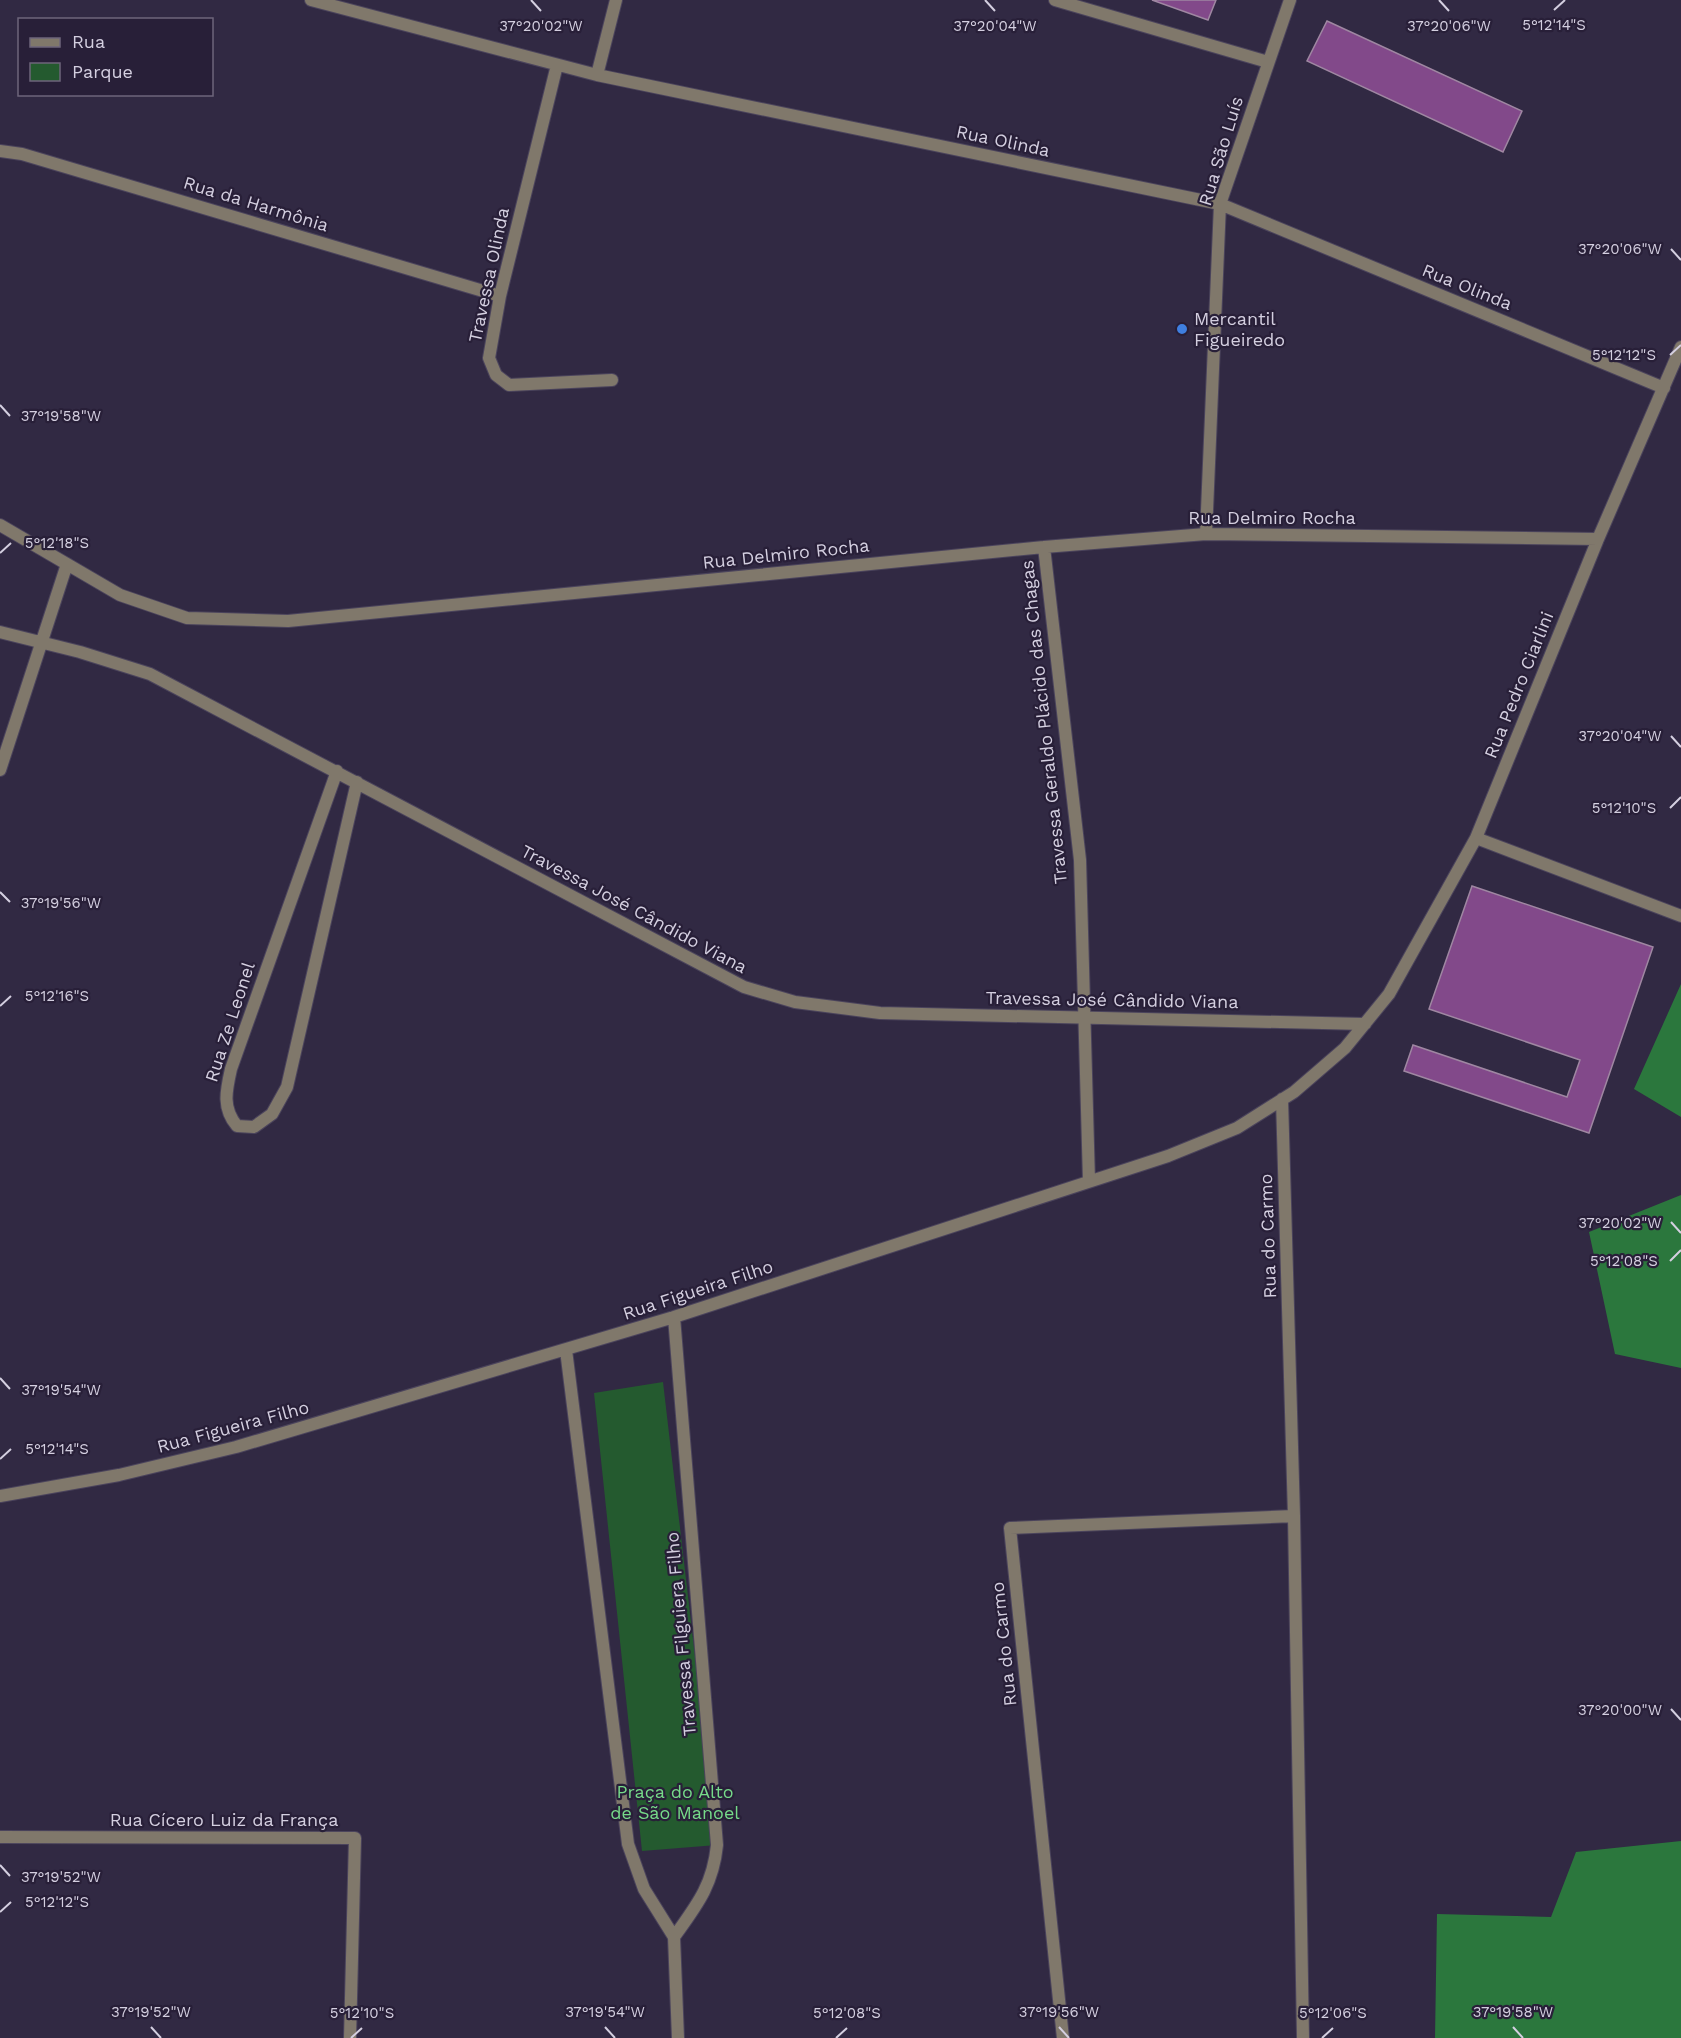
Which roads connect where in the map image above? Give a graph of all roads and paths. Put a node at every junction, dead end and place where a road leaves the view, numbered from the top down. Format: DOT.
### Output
graph roads {
  1 [pos="311,0"];
  2 [pos="616,0"];
  3 [pos="1055,0"];
  4 [pos="1290,0"];
  5 [pos="1268,62"];
  6 [pos="557,65"];
  7 [pos="597,75"];
  8 [pos="0,151"];
  9 [pos="1220,204"];
  10 [pos="500,296"];
  11 [pos="1681,347"];
  12 [pos="612,380"];
  13 [pos="1664,388"];
  14 [pos="0,525"];
  15 [pos="1206,534"];
  16 [pos="1598,539"];
  17 [pos="1044,547"];
  18 [pos="67,564"];
  19 [pos="0,633"];
  20 [pos="42,643"];
  21 [pos="0,770"];
  22 [pos="337,771"];
  23 [pos="357,782"];
  24 [pos="1476,837"];
  25 [pos="1681,916"];
  26 [pos="1084,1018"];
  27 [pos="1365,1024"];
  28 [pos="1282,1099"];
  29 [pos="1089,1180"];
  30 [pos="674,1317"];
  31 [pos="566,1350"];
  32 [pos="0,1496"];
  33 [pos="1294,1516"];
  34 [pos="0,1837"];
  35 [pos="674,1936"];
  36 [pos="350,2038"];
  37 [pos="678,2038"];
  38 [pos="1063,2038"];
  39 [pos="1303,2038"];
  1 -- 6 [label="street, Rua Olinda"];
  2 -- 7 [label="street"];
  3 -- 5 [label="street"];
  4 -- 5 [label="street, Rua São Luís"];
  5 -- 9 [label="street, Rua São Luís"];
  6 -- 7 [label="street, Rua Olinda"];
  6 -- 10 [label="street, Travessa Olinda"];
  7 -- 9 [label="street, Rua Olinda"];
  8 -- 10 [label="street, Rua da Harmônia"];
  9 -- 13 [label="street, Rua Olinda"];
  9 -- 15 [label="street, Rua São Luís"];
  10 -- 12 [label="street, Travessa Olinda"];
  11 -- 13 [label="street, Rua Pedro Ciarlini"];
  13 -- 16 [label="street, Rua Pedro Ciarlini"];
  14 -- 18 [label="street, Rua Delmiro Rocha"];
  15 -- 16 [label="street, Rua Delmiro Rocha"];
  15 -- 17 [label="street, Rua Delmiro Rocha"];
  16 -- 24 [label="street, Rua Pedro Ciarlini"];
  17 -- 18 [label="street, Rua Delmiro Rocha"];
  17 -- 26 [label="street, Travessa Geraldo Plácido das Chagas"];
  18 -- 20 [label="street"];
  19 -- 20 [label="street, Travessa José Cândido Viana"];
  20 -- 21 [label="street"];
  20 -- 22 [label="street, Travessa José Cândido Viana"];
  22 -- 23 [label="street, Travessa José Cândido Viana"];
  22 -- 23 [label="street, Rua Ze Leonel"];
  23 -- 26 [label="street, Travessa José Cândido Viana"];
  24 -- 25 [label="street"];
  24 -- 27 [label="street, Rua Pedro Ciarlini"];
  26 -- 27 [label="street, Travessa José Cândido Viana"];
  26 -- 29 [label="street, Travessa Geraldo Plácido das Chagas"];
  27 -- 28 [label="street, Rua Figueira Filho"];
  28 -- 29 [label="street, Rua Figueira Filho"];
  28 -- 33 [label="street, Rua do Carmo"];
  29 -- 30 [label="street, Rua Figueira Filho"];
  30 -- 31 [label="street, Rua Figueira Filho"];
  30 -- 35 [label="street, Travessa Filguiera Filho"];
  31 -- 32 [label="street, Rua Figueira Filho"];
  31 -- 35 [label="street"];
  33 -- 38 [label="street, Rua do Carmo"];
  33 -- 39 [label="street, Rua do Carmo"];
  34 -- 36 [label="street, Rua Cícero Luiz da França"];
  35 -- 37 [label="street"];
}
